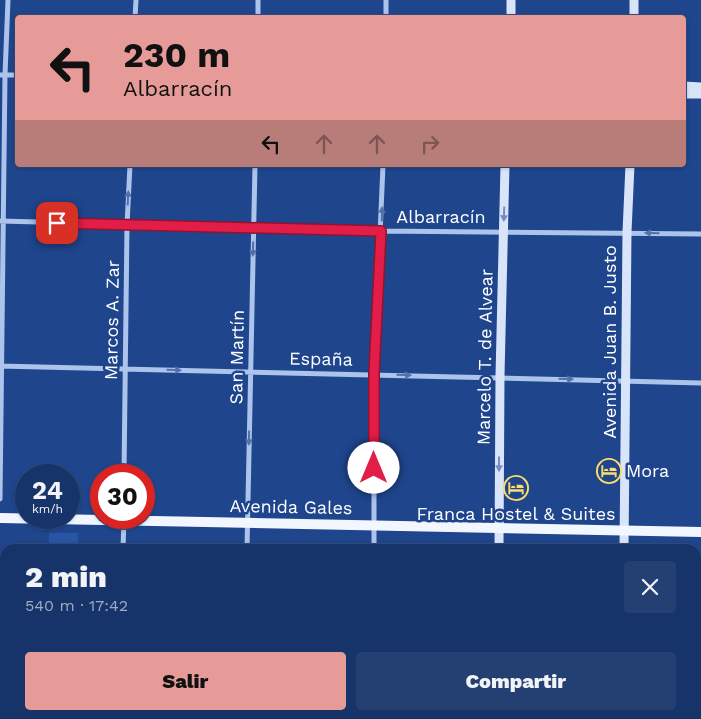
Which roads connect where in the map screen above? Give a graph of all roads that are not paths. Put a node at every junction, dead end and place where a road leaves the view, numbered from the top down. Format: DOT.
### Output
graph roads {
  1 [pos="8,0"];
  2 [pos="136,0"];
  3 [pos="258,0"];
  4 [pos="386,0"];
  5 [pos="511,0"];
  6 [pos="634,0"];
  7 [pos="136,15"];
  8 [pos="258,15"];
  9 [pos="386,15"];
  10 [pos="511,15"];
  11 [pos="634,15"];
  12 [pos="3,75"];
  13 [pos="686,86"];
  14 [pos="701,87"];
  15 [pos="686,94"];
  16 [pos="701,94"];
  17 [pos="130,167"];
  18 [pos="256,167"];
  19 [pos="383,167"];
  20 [pos="505,167"];
  21 [pos="630,167"];
  22 [pos="2,221"];
  23 [pos="127,225"];
  24 [pos="254,226"];
  25 [pos="381,231"];
  26 [pos="503,232"];
  27 [pos="627,232"];
  28 [pos="701,234"];
  29 [pos="1,366"];
  30 [pos="125,369"];
  31 [pos="250,371"];
  32 [pos="374,374"];
  33 [pos="500,376"];
  34 [pos="625,381"];
  35 [pos="701,383"];
  36 [pos="124,464"];
  37 [pos="0,499"];
  38 [pos="0,518"];
  39 [pos="90,518"];
  40 [pos="155,519"];
  41 [pos="248,522"];
  42 [pos="375,525"];
  43 [pos="499,528"];
  44 [pos="124,529"];
  45 [pos="625,530"];
  46 [pos="701,532"];
  47 [pos="123,544"];
  48 [pos="247,544"];
  49 [pos="374,544"];
  50 [pos="498,544"];
  51 [pos="624,544"];
  1 -- 12 [label="street"];
  2 -- 7 [label="street"];
  3 -- 8 [label="street"];
  4 -- 9 [label="street"];
  5 -- 10 [label="main road"];
  6 -- 11 [label="main road"];
  12 -- 22 [label="street"];
  13 -- 14 [label="main road"];
  15 -- 16 [label="main road"];
  23 -- 17 [label="street, Marcos A. Zar, one-way"];
  18 -- 24 [label="street, San Martín"];
  25 -- 19 [label="street, one-way"];
  20 -- 26 [label="main road, Marcelo T. de Alvear, one-way"];
  21 -- 27 [label="main road, Avenida Juan B. Justo"];
  22 -- 23 [label="street, Albarracín"];
  22 -- 29 [label="street"];
  23 -- 24 [label="street, Albarracín"];
  23 -- 30 [label="street, Marcos A. Zar"];
  24 -- 25 [label="street, Albarracín"];
  24 -- 31 [label="street, San Martín, one-way"];
  25 -- 26 [label="street, Albarracín"];
  25 -- 32 [label="street"];
  26 -- 27 [label="street, Albarracín"];
  26 -- 33 [label="main road, Marcelo T. de Alvear"];
  28 -- 27 [label="street, Albarracín, one-way"];
  27 -- 34 [label="main road, Avenida Juan B. Justo"];
  29 -- 30 [label="street, España"];
  29 -- 37 [label="street"];
  30 -- 31 [label="street, España, one-way"];
  30 -- 36 [label="street, Marcos A. Zar"];
  31 -- 32 [label="street, España"];
  31 -- 41 [label="street, San Martín, one-way"];
  32 -- 33 [label="street, España, one-way"];
  32 -- 42 [label="street"];
  33 -- 34 [label="street, España, one-way"];
  33 -- 43 [label="main road, Marcelo T. de Alvear, one-way"];
  34 -- 35 [label="street, España"];
  34 -- 45 [label="main road, Avenida Juan B. Justo"];
  38 -- 39 [label="main road, Avenida Gales"];
  40 -- 41 [label="main road, Avenida Gales"];
  41 -- 42 [label="main road, Avenida Gales"];
  41 -- 48 [label="street, San Martín"];
  42 -- 43 [label="main road, Avenida Gales"];
  42 -- 49 [label="street"];
  43 -- 45 [label="main road, Avenida Gales"];
  43 -- 50 [label="main road, Marcelo T. de Alvear"];
  44 -- 47 [label="street"];
  45 -- 46 [label="main road, Avenida Gales"];
  45 -- 51 [label="main road, Avenida Juan B. Justo"];
}
